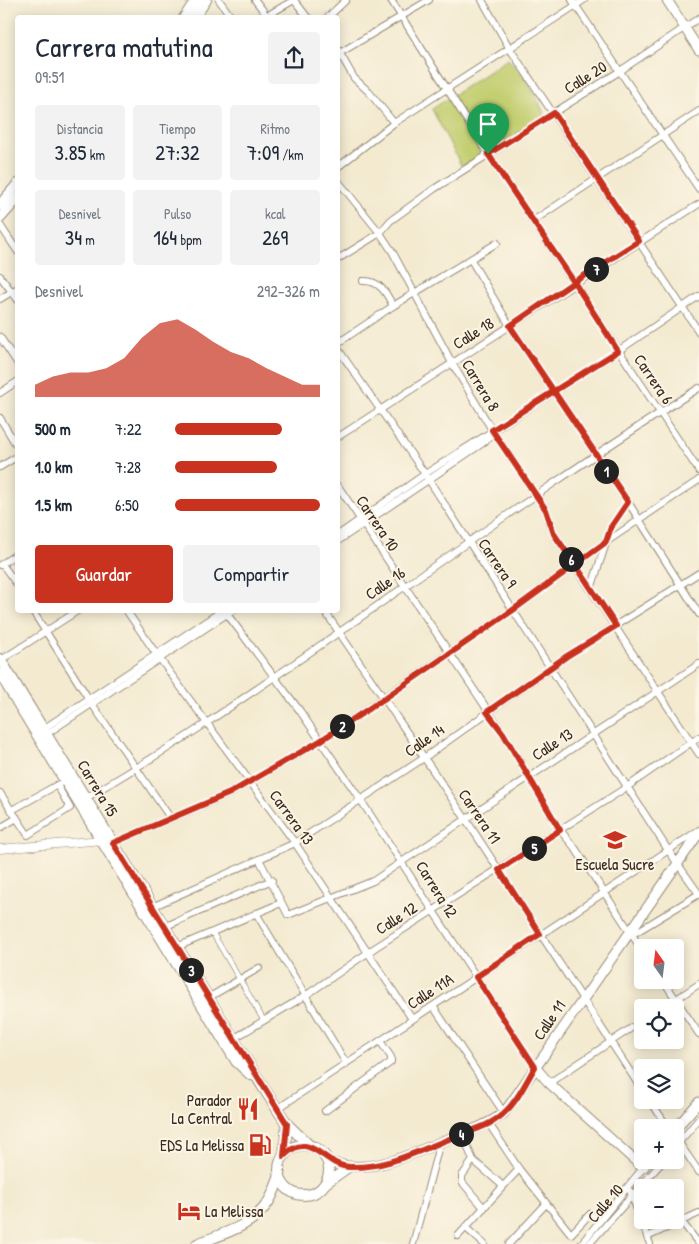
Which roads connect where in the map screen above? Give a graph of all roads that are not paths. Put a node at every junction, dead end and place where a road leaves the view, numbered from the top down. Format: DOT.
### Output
graph roads {
  1 [pos="196,0"];
  2 [pos="206,0"];
  3 [pos="218,0"];
  4 [pos="255,0"];
  5 [pos="294,0"];
  6 [pos="346,0"];
  7 [pos="391,0"];
  8 [pos="429,0"];
  9 [pos="482,0"];
  10 [pos="584,0"];
  11 [pos="667,0"];
  12 [pos="417,3"];
  13 [pos="574,3"];
  14 [pos="186,15"];
  15 [pos="196,15"];
  16 [pos="230,15"];
  17 [pos="265,15"];
  18 [pos="269,15"];
  19 [pos="306,15"];
  20 [pos="330,15"];
  21 [pos="400,16"];
  22 [pos="699,18"];
  23 [pos="685,28"];
  24 [pos="510,49"];
  25 [pos="699,50"];
  26 [pos="340,51"];
  27 [pos="340,55"];
  28 [pos="620,71"];
  29 [pos="446,89"];
  30 [pos="699,111"];
  31 [pos="554,113"];
  32 [pos="394,123"];
  33 [pos="662,134"];
  34 [pos="488,154"];
  35 [pos="340,165"];
  36 [pos="596,178"];
  37 [pos="340,183"];
  38 [pos="15,188"];
  39 [pos="699,189"];
  40 [pos="15,204"];
  41 [pos="699,204"];
  42 [pos="0,205"];
  43 [pos="0,218"];
  44 [pos="533,221"];
  45 [pos="0,225"];
  46 [pos="380,233"];
  47 [pos="639,241"];
  48 [pos="497,243"];
  49 [pos="15,248"];
  50 [pos="340,258"];
  51 [pos="471,260"];
  52 [pos="0,276"];
  53 [pos="363,281"];
  54 [pos="574,282"];
  55 [pos="15,290"];
  56 [pos="415,294"];
  57 [pos="699,296"];
  58 [pos="0,299"];
  59 [pos="393,306"];
  60 [pos="682,307"];
  61 [pos="510,326"];
  62 [pos="699,332"];
  63 [pos="0,337"];
  64 [pos="340,342"];
  65 [pos="618,351"];
  66 [pos="340,352"];
  67 [pos="15,360"];
  68 [pos="452,363"];
  69 [pos="15,383"];
  70 [pos="699,388"];
  71 [pos="552,391"];
  72 [pos="0,393"];
  73 [pos="380,409"];
  74 [pos="661,412"];
  75 [pos="0,418"];
  76 [pos="492,430"];
  77 [pos="340,436"];
  78 [pos="15,443"];
  79 [pos="596,456"];
  80 [pos="15,458"];
  81 [pos="0,468"];
  82 [pos="699,472"];
  83 [pos="426,476"];
  84 [pos="699,480"];
  85 [pos="340,489"];
  86 [pos="536,495"];
  87 [pos="628,502"];
  88 [pos="639,520"];
  89 [pos="361,522"];
  90 [pos="340,534"];
  91 [pos="340,539"];
  92 [pos="606,542"];
  93 [pos="468,544"];
  94 [pos="15,555"];
  95 [pos="1,564"];
  96 [pos="576,566"];
  97 [pos="699,573"];
  98 [pos="15,582"];
  99 [pos="680,585"];
  100 [pos="404,586"];
  101 [pos="591,589"];
  102 [pos="513,610"];
  103 [pos="34,613"];
  104 [pos="75,613"];
  105 [pos="128,613"];
  106 [pos="224,613"];
  107 [pos="228,613"];
  108 [pos="326,613"];
  109 [pos="699,614"];
  110 [pos="616,626"];
  111 [pos="47,632"];
  112 [pos="339,632"];
  113 [pos="448,653"];
  114 [pos="158,657"];
  115 [pos="0,660"];
  116 [pos="699,664"];
  117 [pos="550,668"];
  118 [pos="0,674"];
  119 [pos="273,677"];
  120 [pos="658,690"];
  121 [pos="385,698"];
  122 [pos="91,702"];
  123 [pos="487,712"];
  124 [pos="207,723"];
  125 [pos="42,733"];
  126 [pos="594,734"];
  127 [pos="699,737"];
  128 [pos="320,741"];
  129 [pos="691,742"];
  130 [pos="699,754"];
  131 [pos="424,758"];
  132 [pos="134,768"];
  133 [pos="528,777"];
  134 [pos="61,782"];
  135 [pos="251,782"];
  136 [pos="627,787"];
  137 [pos="0,793"];
  138 [pos="86,798"];
  139 [pos="360,799"];
  140 [pos="12,810"];
  141 [pos="17,818"];
  142 [pos="465,818"];
  143 [pos="171,819"];
  144 [pos="0,828"];
  145 [pos="560,830"];
  146 [pos="699,831"];
  147 [pos="102,840"];
  148 [pos="113,843"];
  149 [pos="295,843"];
  150 [pos="0,849"];
  151 [pos="668,850"];
  152 [pos="259,859"];
  153 [pos="402,863"];
  154 [pos="678,864"];
  155 [pos="499,870"];
  156 [pos="272,880"];
  157 [pos="605,893"];
  158 [pos="699,894"];
  159 [pos="332,897"];
  160 [pos="281,903"];
  161 [pos="152,907"];
  162 [pos="432,912"];
  163 [pos="256,913"];
  164 [pos="164,927"];
  165 [pos="212,932"];
  166 [pos="631,932"];
  167 [pos="540,934"];
  168 [pos="635,939"];
  169 [pos="176,947"];
  170 [pos="368,954"];
  171 [pos="259,968"];
  172 [pos="476,977"];
  173 [pos="239,980"];
  174 [pos="699,984"];
  175 [pos="669,989"];
  176 [pos="305,996"];
  177 [pos="208,998"];
  178 [pos="582,999"];
  179 [pos="676,999"];
  180 [pos="433,1006"];
  181 [pos="684,1011"];
  182 [pos="412,1019"];
  183 [pos="264,1021"];
  184 [pos="634,1026"];
  185 [pos="699,1034"];
  186 [pos="233,1039"];
  187 [pos="380,1041"];
  188 [pos="610,1042"];
  189 [pos="346,1062"];
  190 [pos="535,1067"];
  191 [pos="634,1078"];
  192 [pos="549,1083"];
  193 [pos="263,1088"];
  194 [pos="699,1102"];
  195 [pos="277,1109"];
  196 [pos="325,1110"];
  197 [pos="504,1113"];
  198 [pos="684,1119"];
  199 [pos="699,1119"];
  200 [pos="287,1124"];
  201 [pos="489,1124"];
  202 [pos="462,1134"];
  203 [pos="684,1134"];
  204 [pos="440,1142"];
  205 [pos="310,1146"];
  206 [pos="684,1152"];
  207 [pos="284,1156"];
  208 [pos="326,1160"];
  209 [pos="473,1160"];
  210 [pos="634,1161"];
  211 [pos="349,1167"];
  212 [pos="519,1169"];
  213 [pos="641,1169"];
  214 [pos="654,1169"];
  215 [pos="698,1169"];
  216 [pos="280,1176"];
  217 [pos="324,1184"];
  218 [pos="503,1186"];
  219 [pos="630,1191"];
  220 [pos="296,1194"];
  221 [pos="268,1202"];
  222 [pos="546,1204"];
  223 [pos="484,1208"];
  224 [pos="699,1213"];
  225 [pos="600,1221"];
  226 [pos="684,1221"];
  227 [pos="684,1225"];
  228 [pos="466,1228"];
  229 [pos="666,1229"];
  230 [pos="458,1236"];
  231 [pos="647,1237"];
  232 [pos="197,1244"];
  233 [pos="413,1244"];
  234 [pos="484,1244"];
  235 [pos="509,1244"];
  236 [pos="581,1244"];
  237 [pos="589,1244"];
  238 [pos="650,1244"];
  239 [pos="699,1244"];
  1 -- 14 [label="main road"];
  2 -- 15 [label="main road"];
  3 -- 16 [label="street"];
  4 -- 17 [label="street"];
  5 -- 18 [label="street"];
  5 -- 19 [label="street"];
  6 -- 20 [label="street"];
  7 -- 21 [label="street, Carrera 6"];
  8 -- 12 [label="street"];
  9 -- 24 [label="street"];
  10 -- 13 [label="street"];
  11 -- 23 [label="main road"];
  12 -- 21 [label="street"];
  13 -- 24 [label="street"];
  13 -- 28 [label="street"];
  21 -- 26 [label="street"];
  21 -- 29 [label="street, Carrera 6"];
  22 -- 23 [label="street, Calle 20"];
  23 -- 25 [label="main road"];
  23 -- 28 [label="street, Calle 20"];
  24 -- 29 [label="street"];
  24 -- 31 [label="street"];
  27 -- 32 [label="street"];
  28 -- 31 [label="street, Calle 20"];
  28 -- 33 [label="street"];
  29 -- 32 [label="street"];
  29 -- 34 [label="street, Carrera 6"];
  30 -- 33 [label="street"];
  31 -- 34 [label="street, Calle 20"];
  31 -- 36 [label="street"];
  32 -- 35 [label="street"];
  33 -- 36 [label="street"];
  33 -- 39 [label="street"];
  34 -- 44 [label="street, Carrera 6"];
  34 -- 46 [label="street, Calle 20"];
  36 -- 44 [label="street"];
  36 -- 47 [label="street"];
  37 -- 46 [label="street, Carrera 8"];
  38 -- 42 [label="main road"];
  40 -- 43 [label="main road"];
  41 -- 47 [label="street, Calle 18"];
  44 -- 54 [label="street, Carrera 6"];
  45 -- 49 [label="street"];
  46 -- 50 [label="street, Calle 20"];
  46 -- 56 [label="street, Carrera 8"];
  47 -- 54 [label="street, Calle 18"];
  47 -- 60 [label="street"];
  48 -- 51 [label="street"];
  51 -- 56 [label="street"];
  51 -- 61 [label="street"];
  52 -- 55 [label="street"];
  53 -- 59 [label="street"];
  54 -- 61 [label="street, Calle 18"];
  54 -- 65 [label="street, Carrera 6"];
  55 -- 58 [label="street"];
  56 -- 59 [label="street"];
  56 -- 68 [label="street, Carrera 8"];
  57 -- 60 [label="street"];
  59 -- 64 [label="street"];
  60 -- 62 [label="street"];
  60 -- 65 [label="street"];
  61 -- 68 [label="street, Calle 18"];
  61 -- 71 [label="street"];
  63 -- 67 [label="street"];
  65 -- 71 [label="street"];
  65 -- 74 [label="street, Carrera 6"];
  66 -- 73 [label="street, Carrera 9"];
  68 -- 73 [label="street, Calle 18"];
  68 -- 76 [label="street, Carrera 8"];
  69 -- 72 [label="street"];
  70 -- 74 [label="street, Calle 16"];
  71 -- 76 [label="street"];
  71 -- 79 [label="street"];
  73 -- 77 [label="street, Calle 18"];
  73 -- 83 [label="street, Carrera 9"];
  74 -- 79 [label="street, Calle 16"];
  74 -- 82 [label="street, Carrera 6"];
  75 -- 78 [label="street"];
  76 -- 83 [label="street"];
  76 -- 86 [label="street, Carrera 8"];
  79 -- 86 [label="street, Calle 16"];
  79 -- 87 [label="street"];
  80 -- 81 [label="street"];
  83 -- 89 [label="street"];
  83 -- 93 [label="street, Carrera 9"];
  84 -- 88 [label="street"];
  85 -- 89 [label="street, Carrera 10"];
  86 -- 93 [label="street, Calle 16"];
  86 -- 96 [label="street, Carrera 8"];
  87 -- 88 [label="street"];
  87 -- 92 [label="street"];
  88 -- 92 [label="street"];
  88 -- 99 [label="street"];
  89 -- 90 [label="street"];
  89 -- 91 [label="street"];
  89 -- 100 [label="street, Carrera 10"];
  92 -- 96 [label="street"];
  92 -- 101 [label="street"];
  93 -- 100 [label="street, Calle 16"];
  93 -- 102 [label="street, Carrera 9"];
  94 -- 95 [label="street"];
  95 -- 98 [label="street"];
  96 -- 101 [label="street, Carrera 8"];
  96 -- 102 [label="street"];
  97 -- 99 [label="street, Calle 14"];
  99 -- 109 [label="street"];
  99 -- 110 [label="street, Calle 14"];
  100 -- 112 [label="street, Calle 16"];
  100 -- 113 [label="street, Carrera 10"];
  101 -- 110 [label="street, Carrera 8"];
  102 -- 113 [label="street"];
  102 -- 117 [label="street, Carrera 9"];
  103 -- 111 [label="street"];
  104 -- 111 [label="street"];
  105 -- 114 [label="street, Carrera 13"];
  106 -- 114 [label="street"];
  107 -- 119 [label="street, Carrera 12"];
  108 -- 112 [label="street, Carrera 11"];
  110 -- 117 [label="street, Calle 14"];
  110 -- 120 [label="street, Carrera 8"];
  111 -- 115 [label="street"];
  111 -- 122 [label="street"];
  112 -- 119 [label="street, Calle 16"];
  112 -- 121 [label="street, Carrera 11"];
  113 -- 121 [label="street"];
  113 -- 123 [label="street, Carrera 10"];
  114 -- 122 [label="street"];
  114 -- 124 [label="street, Carrera 13"];
  115 -- 125 [label="main road, Carrera 15"];
  116 -- 120 [label="street, Calle 13"];
  117 -- 123 [label="street, Calle 14"];
  117 -- 126 [label="street, Carrera 9"];
  118 -- 125 [label="main road, Carrera 15"];
  119 -- 124 [label="street, Calle 16"];
  119 -- 128 [label="street, Carrera 12"];
  120 -- 126 [label="street, Calle 13"];
  120 -- 129 [label="street, Carrera 8"];
  121 -- 128 [label="street"];
  121 -- 131 [label="street, Carrera 11"];
  122 -- 125 [label="street"];
  122 -- 132 [label="street"];
  123 -- 131 [label="street, Calle 14"];
  123 -- 133 [label="street, Carrera 10"];
  124 -- 132 [label="street, Calle 16"];
  124 -- 135 [label="street, Carrera 13"];
  125 -- 134 [label="main road, Carrera 15"];
  125 -- 138 [label="main road, Carrera 15"];
  126 -- 133 [label="street, Calle 13"];
  126 -- 136 [label="street, Carrera 9"];
  127 -- 129 [label="street, Calle 12"];
  128 -- 135 [label="street"];
  128 -- 139 [label="street, Carrera 12"];
  129 -- 130 [label="street, Carrera 8"];
  129 -- 136 [label="street, Calle 12"];
  131 -- 139 [label="street, Calle 14"];
  131 -- 142 [label="street, Carrera 11"];
  132 -- 138 [label="street, Calle 16"];
  132 -- 143 [label="street"];
  133 -- 142 [label="street, Calle 13"];
  133 -- 145 [label="street, Carrera 10"];
  134 -- 140 [label="street"];
  134 -- 141 [label="street"];
  134 -- 147 [label="main road, Carrera 15"];
  135 -- 143 [label="street"];
  135 -- 149 [label="street, Carrera 13"];
  136 -- 145 [label="street, Calle 12"];
  136 -- 151 [label="street, Carrera 9"];
  137 -- 140 [label="street"];
  138 -- 148 [label="main road, Carrera 15"];
  139 -- 149 [label="street, Calle 14"];
  139 -- 153 [label="street, Carrera 12"];
  140 -- 141 [label="street"];
  141 -- 144 [label="street"];
  142 -- 153 [label="street, Calle 13"];
  142 -- 155 [label="street, Carrera 11"];
  143 -- 148 [label="street"];
  145 -- 155 [label="street, Calle 12"];
  145 -- 157 [label="street, Carrera 10"];
  146 -- 151 [label="street, Calle 11A"];
  146 -- 154 [label="main road, Calle 11"];
  147 -- 150 [label="street"];
  147 -- 193 [label="main road, Carrera 15"];
  148 -- 161 [label="main road, Carrera 15"];
  149 -- 152 [label="street, Calle 14"];
  149 -- 159 [label="street, Carrera 13"];
  151 -- 154 [label="street, Carrera 9"];
  151 -- 157 [label="street, Calle 11A"];
  152 -- 156 [label="street"];
  152 -- 161 [label="street, Calle 14"];
  153 -- 159 [label="street, Calle 13"];
  153 -- 162 [label="street, Carrera 12"];
  154 -- 158 [label="street, Carrera 9"];
  154 -- 166 [label="main road, Calle 11"];
  155 -- 162 [label="street, Calle 12"];
  155 -- 167 [label="street, Carrera 11"];
  156 -- 160 [label="street"];
  156 -- 164 [label="street"];
  157 -- 166 [label="street, Carrera 10"];
  157 -- 167 [label="street, Calle 11A"];
  158 -- 166 [label="street"];
  159 -- 160 [label="street, Calle 13"];
  159 -- 170 [label="street, Carrera 13"];
  160 -- 163 [label="street"];
  161 -- 164 [label="main road, Carrera 15"];
  162 -- 170 [label="street, Calle 12"];
  162 -- 172 [label="street, Carrera 12"];
  163 -- 165 [label="street"];
  163 -- 176 [label="street"];
  164 -- 169 [label="main road, Carrera 15"];
  165 -- 169 [label="street"];
  165 -- 173 [label="street"];
  166 -- 168 [label="street, Carrera 10"];
  166 -- 178 [label="main road, Calle 11"];
  167 -- 172 [label="street, Calle 11A"];
  167 -- 178 [label="street, Carrera 11"];
  169 -- 177 [label="main road, Carrera 15"];
  170 -- 176 [label="street, Calle 12"];
  170 -- 182 [label="street, Carrera 13"];
  171 -- 173 [label="street"];
  172 -- 180 [label="street, Calle 11A"];
  172 -- 190 [label="street, Carrera 12"];
  173 -- 177 [label="street"];
  173 -- 183 [label="street"];
  174 -- 179 [label="street"];
  175 -- 179 [label="street"];
  176 -- 183 [label="street, Calle 12"];
  176 -- 189 [label="street"];
  177 -- 186 [label="main road, Carrera 15"];
  178 -- 188 [label="street, Carrera 11"];
  178 -- 190 [label="main road, Calle 11"];
  180 -- 182 [label="street, Calle 11A"];
  180 -- 197 [label="street"];
  181 -- 185 [label="street"];
  182 -- 187 [label="street, Calle 11A"];
  183 -- 186 [label="street, Calle 12"];
  184 -- 188 [label="street"];
  186 -- 193 [label="main road, Carrera 15"];
  187 -- 189 [label="street, Calle 11A"];
  187 -- 196 [label="street"];
  188 -- 191 [label="street, Carrera 11"];
  188 -- 192 [label="street"];
  189 -- 195 [label="street, Calle 11A"];
  190 -- 192 [label="main road, Carrera 12"];
  190 -- 197 [label="main road, Calle 11"];
  192 -- 210 [label="main road, Carrera 12"];
  193 -- 195 [label="main road, Carrera 15"];
  194 -- 198 [label="main road"];
  195 -- 200 [label="main road, Carrera 15"];
  197 -- 201 [label="main road, Calle 11"];
  199 -- 203 [label="street"];
  200 -- 205 [label="main road, Carrera 15"];
  200 -- 207 [label="main road"];
  201 -- 202 [label="main road, Calle 11"];
  201 -- 212 [label="street"];
  202 -- 204 [label="main road, Calle 11"];
  202 -- 209 [label="street"];
  204 -- 211 [label="main road, Calle 11"];
  204 -- 233 [label="street"];
  205 -- 207 [label="main road"];
  205 -- 208 [label="main road"];
  206 -- 215 [label="street"];
  207 -- 216 [label="main road"];
  208 -- 211 [label="main road, Calle 11"];
  208 -- 217 [label="main road"];
  209 -- 218 [label="street"];
  209 -- 223 [label="street"];
  211 -- 217 [label="main road, Calle 11"];
  212 -- 218 [label="street"];
  212 -- 222 [label="street"];
  213 -- 219 [label="street, Calle 10"];
  214 -- 219 [label="street, Calle 10"];
  216 -- 220 [label="main road"];
  216 -- 221 [label="main road"];
  217 -- 220 [label="main road"];
  218 -- 223 [label="street"];
  219 -- 225 [label="street, Calle 10"];
  219 -- 231 [label="street"];
  219 -- 237 [label="street, Calle 10"];
  220 -- 221 [label="main road"];
  221 -- 232 [label="main road"];
  222 -- 225 [label="street"];
  222 -- 235 [label="street"];
  223 -- 228 [label="street"];
  224 -- 226 [label="street"];
  225 -- 236 [label="street, Calle 10"];
  227 -- 239 [label="street"];
  228 -- 230 [label="street"];
  228 -- 234 [label="street"];
  229 -- 231 [label="street"];
  231 -- 238 [label="street"];
}
